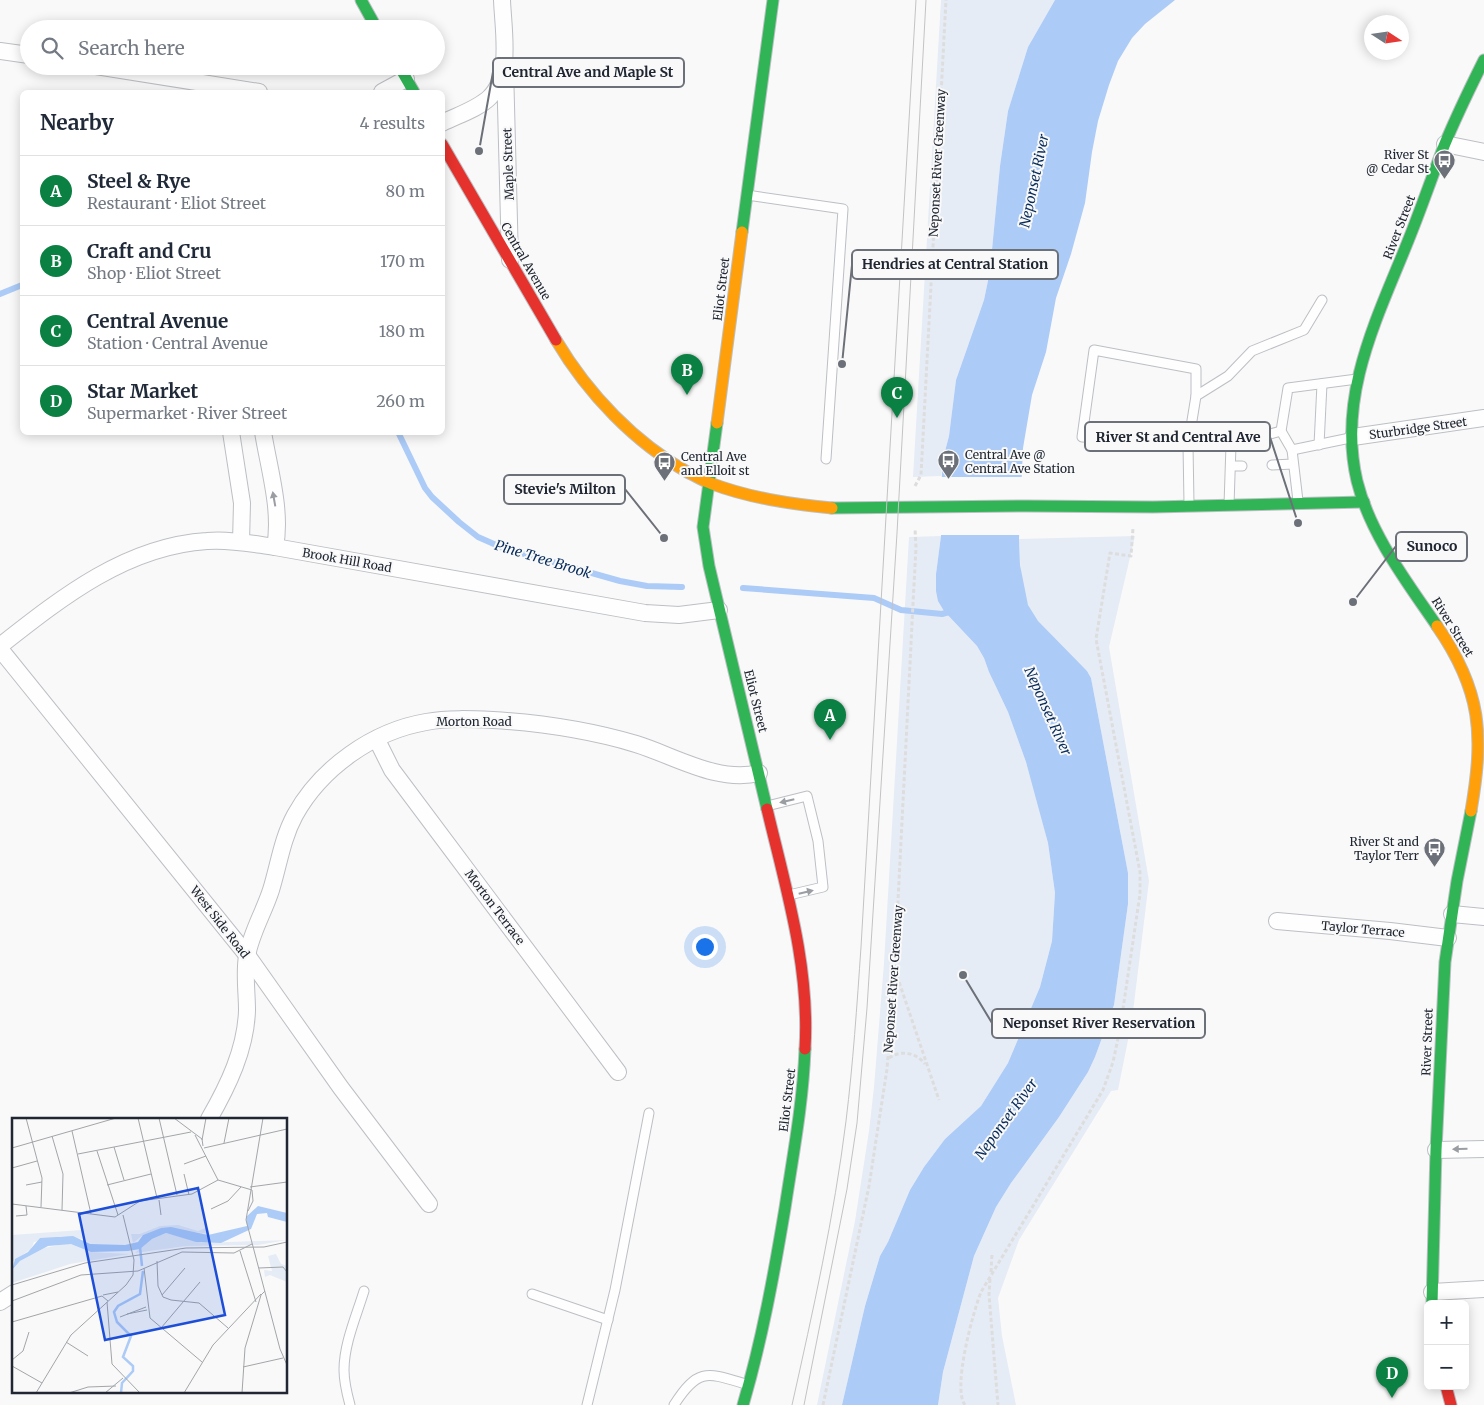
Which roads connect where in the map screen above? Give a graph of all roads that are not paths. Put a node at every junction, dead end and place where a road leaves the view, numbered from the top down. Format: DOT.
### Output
graph roads {
  1 [pos="361,0"];
  2 [pos="502,0"];
  3 [pos="772,0"];
  4 [pos="372,20"];
  5 [pos="0,51"];
  6 [pos="20,54"];
  7 [pos="1484,60"];
  8 [pos="504,67"];
  9 [pos="152,75"];
  10 [pos="406,79"];
  11 [pos="246,90"];
  12 [pos="386,90"];
  13 [pos="445,121"];
  14 [pos="1445,144"];
  15 [pos="445,149"];
  16 [pos="1484,152"];
  17 [pos="747,195"];
  18 [pos="510,261"];
  19 [pos="1322,300"];
  20 [pos="1357,379"];
  21 [pos="1322,384"];
  22 [pos="1196,396"];
  23 [pos="1484,418"];
  24 [pos="1281,431"];
  25 [pos="231,435"];
  26 [pos="264,435"];
  27 [pos="1353,437"];
  28 [pos="1188,445"];
  29 [pos="1319,445"];
  30 [pos="1292,450"];
  31 [pos="826,458"];
  32 [pos="1292,464"];
  33 [pos="1272,465"];
  34 [pos="1231,466"];
  35 [pos="1242,466"];
  36 [pos="708,483"];
  37 [pos="1364,502"];
  38 [pos="1298,504"];
  39 [pos="1228,506"];
  40 [pos="1190,507"];
  41 [pos="241,542"];
  42 [pos="275,547"];
  43 [pos="720,610"];
  44 [pos="0,647"];
  45 [pos="377,740"];
  46 [pos="759,773"];
  47 [pos="766,806"];
  48 [pos="788,896"];
  49 [pos="1452,914"];
  50 [pos="1484,918"];
  51 [pos="1277,921"];
  52 [pos="1448,938"];
  53 [pos="247,955"];
  54 [pos="618,1072"];
  55 [pos="649,1113"];
  56 [pos="210,1118"];
  57 [pos="1484,1148"];
  58 [pos="1436,1150"];
  59 [pos="428,1204"];
  60 [pos="1484,1289"];
  61 [pos="364,1291"];
  62 [pos="12,1294"];
  63 [pos="532,1294"];
  64 [pos="1432,1298"];
  65 [pos="0,1302"];
  66 [pos="608,1320"];
  67 [pos="750,1385"];
  68 [pos="1447,1390"];
  69 [pos="350,1405"];
  70 [pos="587,1405"];
  71 [pos="674,1405"];
  72 [pos="743,1405"];
  73 [pos="1451,1405"];
  1 -- 4 [label="street"];
  2 -- 8 [label="street, Maple Street"];
  3 -- 17 [label="street, Eliot Street"];
  5 -- 6 [label="street"];
  7 -- 14 [label="street, River Street"];
  8 -- 13 [label="street, Maple Street"];
  8 -- 18 [label="street, Maple Street"];
  9 -- 11 [label="street"];
  10 -- 12 [label="street"];
  14 -- 16 [label="street"];
  14 -- 20 [label="street, River Street"];
  15 -- 18 [label="street, Central Avenue"];
  17 -- 31 [label="lane"];
  17 -- 36 [label="street, Eliot Street"];
  18 -- 36 [label="street, Central Avenue"];
  19 -- 22 [label="lane"];
  20 -- 21 [label="lane"];
  20 -- 27 [label="street, River Street"];
  21 -- 24 [label="lane"];
  21 -- 29 [label="lane"];
  22 -- 28 [label="lane"];
  22 -- 28 [label="lane"];
  23 -- 27 [label="street, Sturbridge Street"];
  24 -- 30 [label="lane"];
  24 -- 34 [label="lane"];
  25 -- 41 [label="street"];
  42 -- 26 [label="street, one-way"];
  27 -- 29 [label="lane"];
  27 -- 37 [label="street, River Street"];
  28 -- 40 [label="lane"];
  29 -- 30 [label="lane"];
  30 -- 32 [label="lane"];
  32 -- 33 [label="lane"];
  32 -- 38 [label="lane"];
  34 -- 35 [label="lane"];
  34 -- 39 [label="lane"];
  36 -- 40 [label="street, Central Avenue"];
  36 -- 43 [label="street, Eliot Street"];
  37 -- 38 [label="street, Central Avenue"];
  37 -- 49 [label="street, River Street"];
  38 -- 39 [label="street, Central Avenue"];
  39 -- 40 [label="street, Central Avenue"];
  41 -- 42 [label="street, Brook Hill Road"];
  41 -- 44 [label="street, Brook Hill Road"];
  42 -- 43 [label="street, Brook Hill Road"];
  43 -- 46 [label="street, Eliot Street"];
  44 -- 53 [label="street, West Side Road"];
  45 -- 46 [label="street, Morton Road"];
  45 -- 53 [label="street, Morton Road"];
  45 -- 54 [label="street, Morton Terrace"];
  46 -- 47 [label="street, Eliot Street"];
  47 -- 48 [label="street, Eliot Street"];
  48 -- 47 [label="lane, one-way"];
  48 -- 67 [label="street, Eliot Street"];
  49 -- 50 [label="street"];
  49 -- 52 [label="street, River Street"];
  51 -- 52 [label="street, Taylor Terrace"];
  52 -- 58 [label="street, River Street"];
  53 -- 56 [label="street, Morton Road"];
  53 -- 59 [label="street, West Side Road"];
  55 -- 66 [label="lane"];
  57 -- 58 [label="street, one-way"];
  58 -- 64 [label="street, River Street"];
  60 -- 64 [label="street"];
  61 -- 69 [label="lane"];
  62 -- 65 [label="street"];
  63 -- 66 [label="lane"];
  66 -- 70 [label="lane"];
  67 -- 71 [label="lane"];
  67 -- 72 [label="street, Eliot Street"];
  68 -- 73 [label="street"];
}
